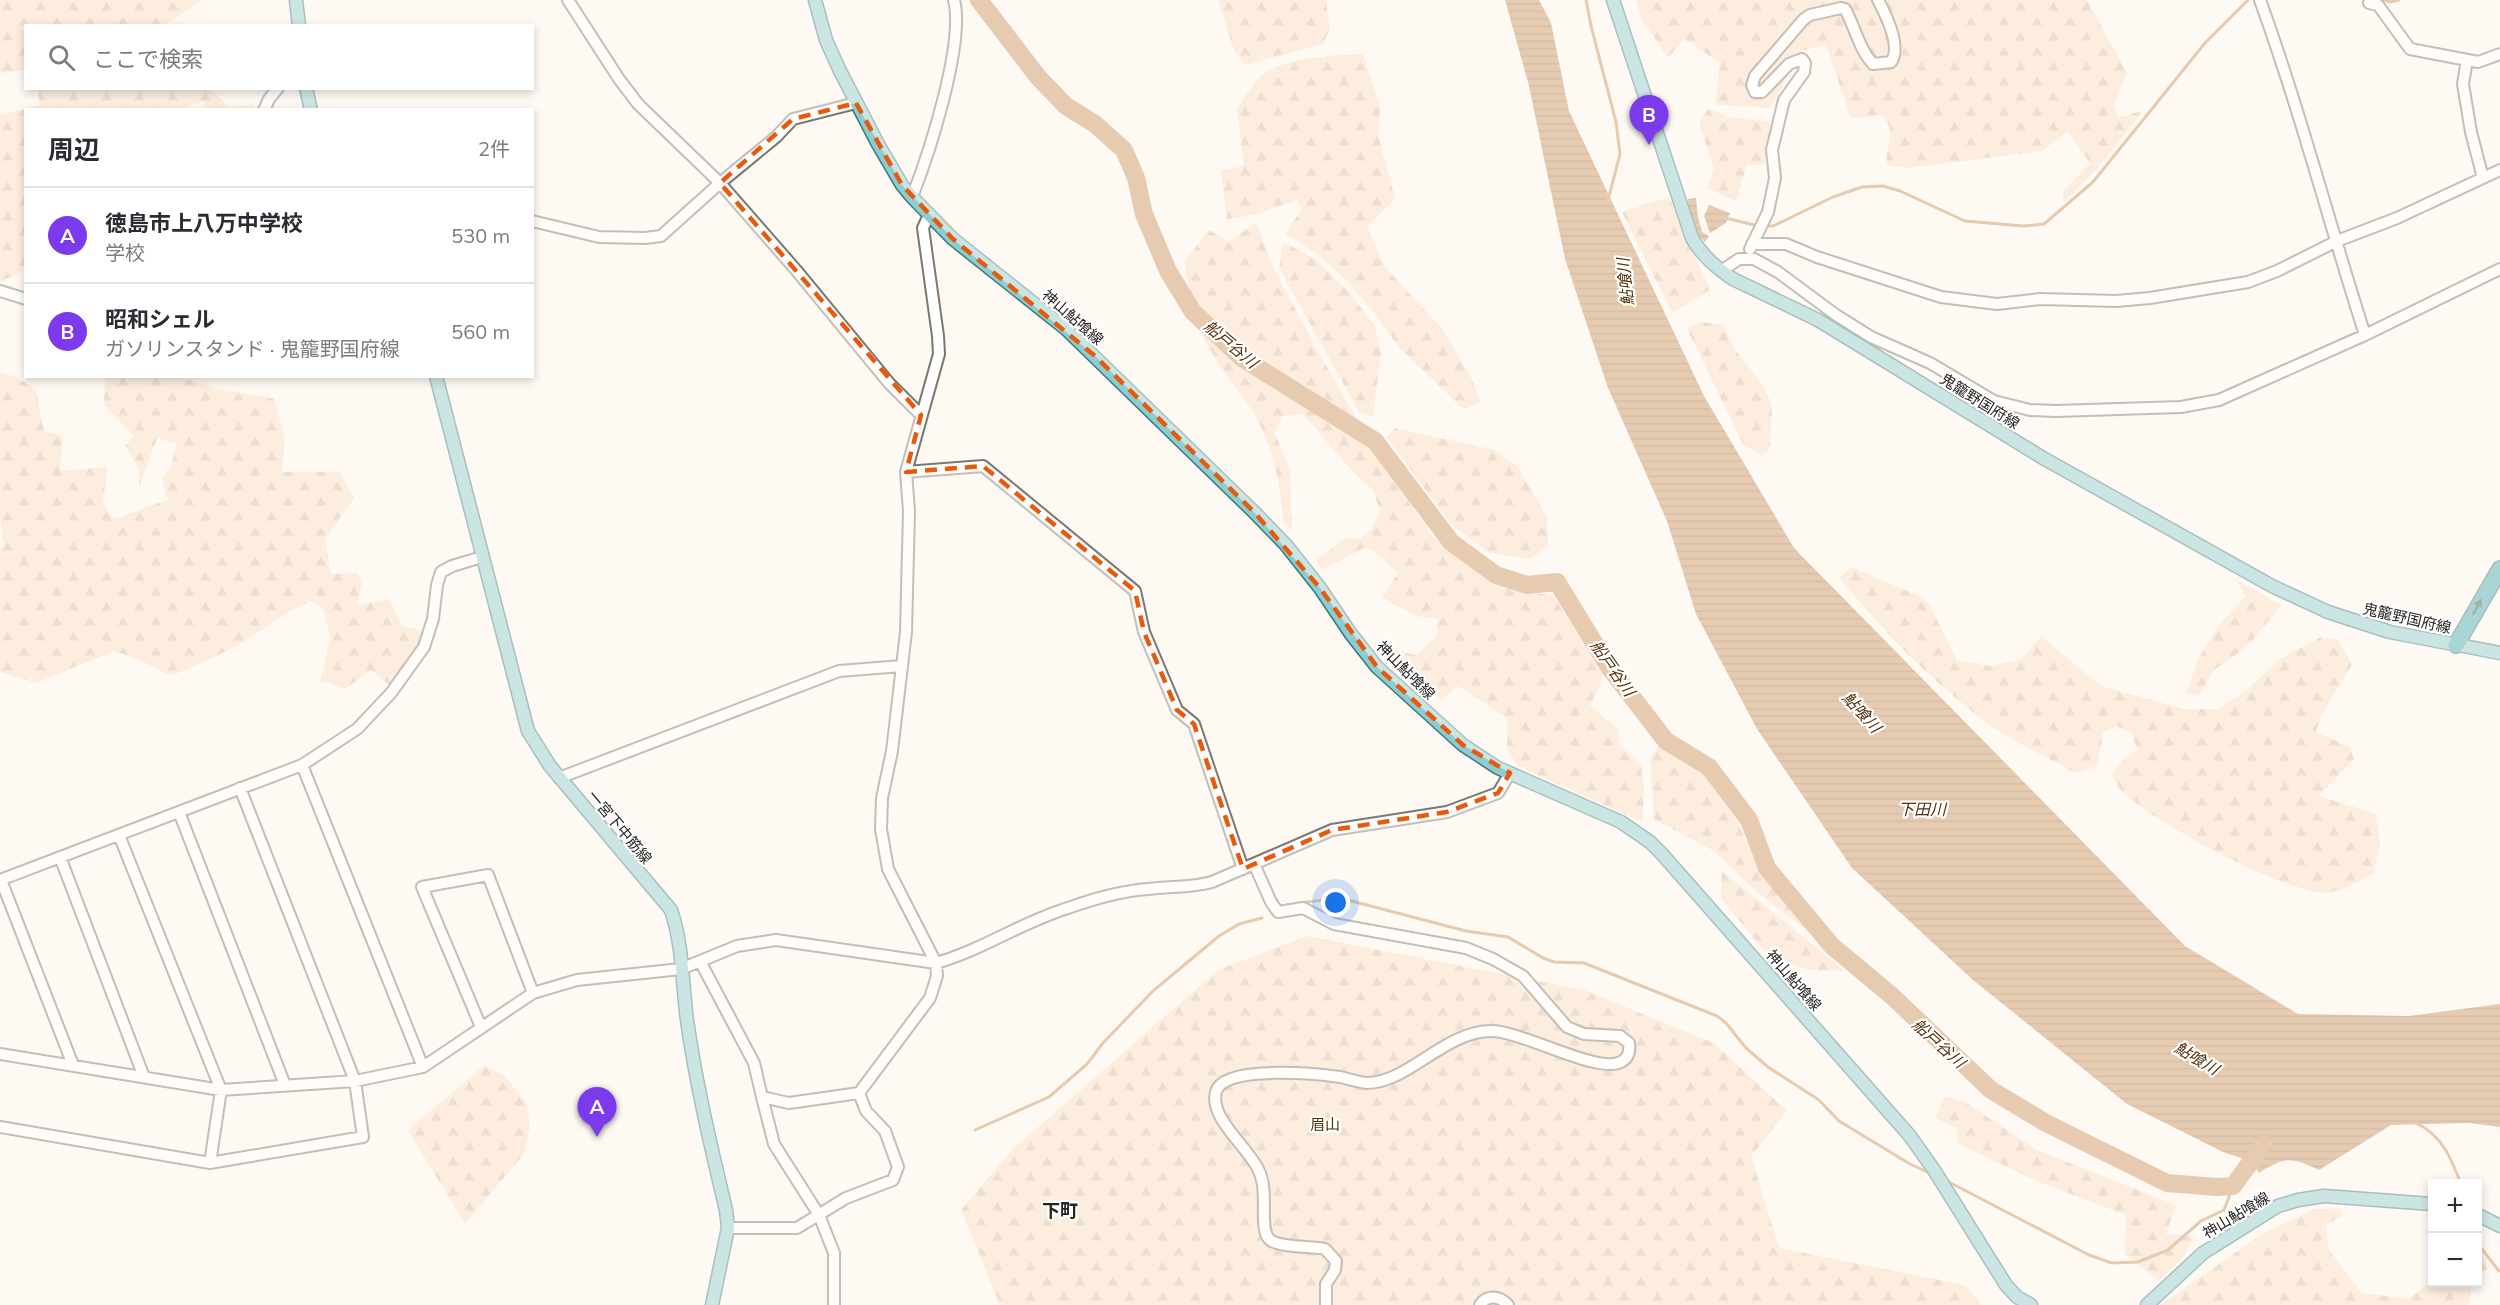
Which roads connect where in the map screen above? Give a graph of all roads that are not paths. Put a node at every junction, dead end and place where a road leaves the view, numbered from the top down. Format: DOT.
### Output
graph roads {
  1 [pos="296,0"];
  2 [pos="568,0"];
  3 [pos="815,0"];
  4 [pos="954,0"];
  5 [pos="1613,0"];
  6 [pos="1878,0"];
  7 [pos="2260,1"];
  8 [pos="2369,3"];
  9 [pos="299,24"];
  10 [pos="2500,54"];
  11 [pos="2467,60"];
  12 [pos="276,90"];
  13 [pos="306,90"];
  14 [pos="856,102"];
  15 [pos="265,108"];
  16 [pos="311,108"];
  17 [pos="2500,170"];
  18 [pos="2483,178"];
  19 [pos="720,183"];
  20 [pos="912,197"];
  21 [pos="929,215"];
  22 [pos="534,221"];
  23 [pos="2337,241"];
  24 [pos="1752,244"];
  25 [pos="1745,258"];
  26 [pos="2500,269"];
  27 [pos="1721,271"];
  28 [pos="0,291"];
  29 [pos="24,298"];
  30 [pos="2365,335"];
  31 [pos="437,378"];
  32 [pos="921,416"];
  33 [pos="906,472"];
  34 [pos="482,557"];
  35 [pos="2500,569"];
  36 [pos="2456,645"];
  37 [pos="2500,653"];
  38 [pos="902,666"];
  39 [pos="302,765"];
  40 [pos="1510,773"];
  41 [pos="559,778"];
  42 [pos="240,789"];
  43 [pos="179,812"];
  44 [pos="119,835"];
  45 [pos="60,857"];
  46 [pos="1254,864"];
  47 [pos="1243,869"];
  48 [pos="1,880"];
  49 [pos="701,963"];
  50 [pos="936,963"];
  51 [pos="681,969"];
  52 [pos="533,993"];
  53 [pos="481,1027"];
  54 [pos="0,1054"];
  55 [pos="73,1065"];
  56 [pos="423,1067"];
  57 [pos="144,1077"];
  58 [pos="355,1081"];
  59 [pos="285,1085"];
  60 [pos="221,1090"];
  61 [pos="859,1093"];
  62 [pos="762,1097"];
  63 [pos="0,1127"];
  64 [pos="210,1163"];
  65 [pos="2428,1204"];
  66 [pos="819,1215"];
  67 [pos="2482,1217"];
  68 [pos="2500,1226"];
  69 [pos="728,1228"];
  70 [pos="712,1305"];
  71 [pos="834,1305"];
  72 [pos="1326,1305"];
  73 [pos="1480,1305"];
  74 [pos="1508,1305"];
  75 [pos="2031,1305"];
  76 [pos="2147,1305"];
  1 -- 9 [label="main road"];
  2 -- 19 [label="street"];
  3 -- 14 [label="main road, 神山鮎喰線"];
  4 -- 20 [label="street"];
  5 -- 27 [label="main road, 鬼籠野国府線"];
  6 -- 24 [label="street"];
  7 -- 23 [label="street"];
  8 -- 11 [label="street"];
  10 -- 11 [label="street"];
  11 -- 18 [label="street"];
  12 -- 15 [label="street"];
  13 -- 16 [label="main road"];
  14 -- 19 [label="street"];
  14 -- 20 [label="main road, 神山鮎喰線"];
  17 -- 18 [label="street"];
  18 -- 23 [label="street"];
  19 -- 22 [label="street"];
  19 -- 32 [label="street"];
  20 -- 21 [label="main road, 神山鮎喰線"];
  21 -- 32 [label="street"];
  21 -- 40 [label="main road, 神山鮎喰線"];
  23 -- 24 [label="street"];
  23 -- 30 [label="street"];
  24 -- 25 [label="street"];
  25 -- 27 [label="street"];
  25 -- 30 [label="street"];
  26 -- 30 [label="street"];
  27 -- 36 [label="main road, 鬼籠野国府線"];
  28 -- 29 [label="street"];
  31 -- 34 [label="main road, 一宮下中筋線"];
  32 -- 33 [label="street"];
  33 -- 38 [label="street"];
  33 -- 47 [label="street"];
  34 -- 39 [label="street"];
  34 -- 41 [label="main road, 一宮下中筋線"];
  36 -- 35 [label="highway, one-way"];
  36 -- 37 [label="main road, 鬼籠野国府線"];
  38 -- 41 [label="street"];
  38 -- 50 [label="street"];
  39 -- 42 [label="street"];
  39 -- 56 [label="street"];
  40 -- 46 [label="street"];
  40 -- 75 [label="main road, 神山鮎喰線"];
  41 -- 51 [label="main road, 一宮下中筋線"];
  42 -- 43 [label="street"];
  42 -- 58 [label="street"];
  43 -- 44 [label="street"];
  43 -- 59 [label="street"];
  44 -- 45 [label="street"];
  44 -- 60 [label="street"];
  45 -- 48 [label="street"];
  45 -- 57 [label="street"];
  46 -- 47 [label="street"];
  46 -- 72 [label="street"];
  47 -- 50 [label="street"];
  48 -- 55 [label="street"];
  49 -- 50 [label="street"];
  49 -- 51 [label="street"];
  49 -- 62 [label="street"];
  50 -- 61 [label="street"];
  51 -- 52 [label="street"];
  51 -- 69 [label="main road, 一宮下中筋線"];
  52 -- 53 [label="street"];
  52 -- 53 [label="street"];
  53 -- 56 [label="street"];
  54 -- 55 [label="street"];
  55 -- 57 [label="street"];
  56 -- 58 [label="street"];
  57 -- 60 [label="street"];
  58 -- 59 [label="street"];
  58 -- 64 [label="street"];
  59 -- 60 [label="street"];
  60 -- 64 [label="street"];
  61 -- 62 [label="street"];
  61 -- 66 [label="street"];
  62 -- 66 [label="street"];
  63 -- 64 [label="street"];
  65 -- 76 [label="main road, 神山鮎喰線"];
  66 -- 69 [label="street"];
  66 -- 71 [label="street"];
  67 -- 68 [label="main road"];
  69 -- 70 [label="main road, 一宮下中筋線"];
  73 -- 74 [label="street"];
}
